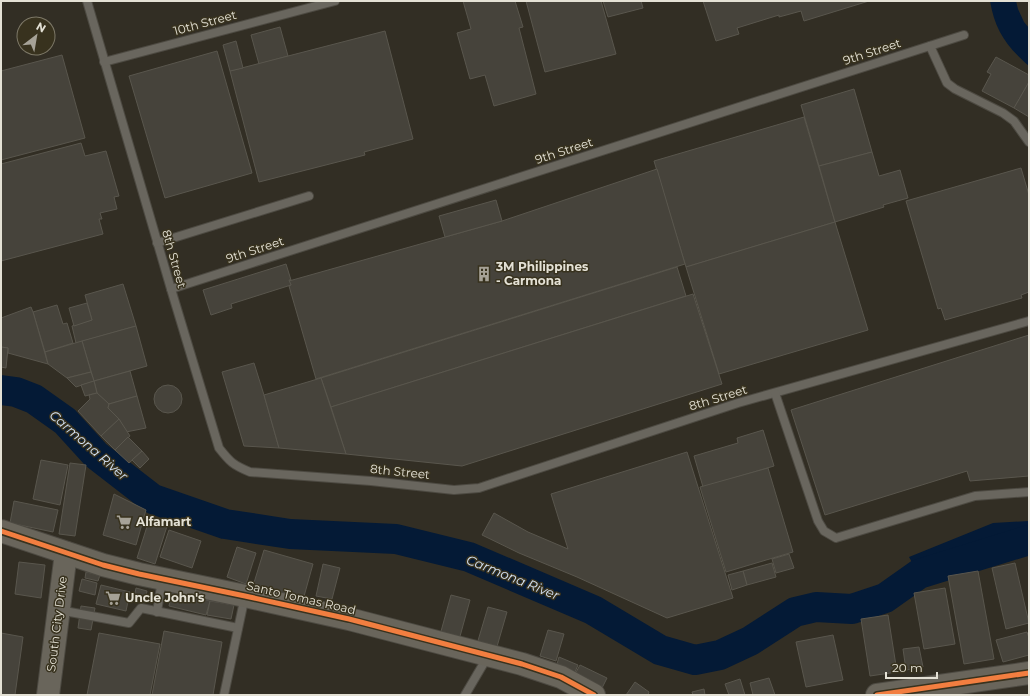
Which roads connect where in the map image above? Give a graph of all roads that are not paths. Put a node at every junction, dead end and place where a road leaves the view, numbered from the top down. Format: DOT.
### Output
graph roads {
  1 [pos="87,1"];
  2 [pos="335,1"];
  3 [pos="964,35"];
  4 [pos="930,46"];
  5 [pos="104,62"];
  6 [pos="1029,142"];
  7 [pos="309,196"];
  8 [pos="157,243"];
  9 [pos="171,289"];
  10 [pos="1029,321"];
  11 [pos="775,393"];
  12 [pos="1029,492"];
  13 [pos="1,531"];
  14 [pos="66,553"];
  15 [pos="162,579"];
  16 [pos="245,596"];
  17 [pos="58,609"];
  18 [pos="157,612"];
  19 [pos="238,628"];
  20 [pos="489,655"];
  21 [pos="1029,673"];
  22 [pos="48,695"];
  23 [pos="224,695"];
  24 [pos="465,695"];
  25 [pos="594,695"];
  26 [pos="877,695"];
  1 -- 5 [label="lane, 8th Street"];
  2 -- 5 [label="lane, 10th Street"];
  3 -- 4 [label="lane, 9th Street"];
  4 -- 6 [label="lane"];
  4 -- 9 [label="lane, 9th Street"];
  5 -- 8 [label="lane, 8th Street"];
  7 -- 8 [label="lane"];
  8 -- 9 [label="lane, 8th Street"];
  9 -- 11 [label="lane, 8th Street"];
  10 -- 11 [label="lane, 8th Street"];
  11 -- 12 [label="lane"];
  13 -- 14 [label="street, Santo Tomas Road"];
  14 -- 15 [label="street, Santo Tomas Road"];
  14 -- 17 [label="street, South City Drive"];
  15 -- 16 [label="street, Santo Tomas Road"];
  15 -- 18 [label="lane"];
  16 -- 19 [label="lane"];
  16 -- 20 [label="street, Santo Tomas Road"];
  17 -- 18 [label="lane"];
  17 -- 22 [label="street, South City Drive"];
  18 -- 19 [label="lane"];
  19 -- 23 [label="lane"];
  20 -- 24 [label="lane"];
  20 -- 25 [label="street, Santo Tomas Road"];
  21 -- 26 [label="street"];
}
